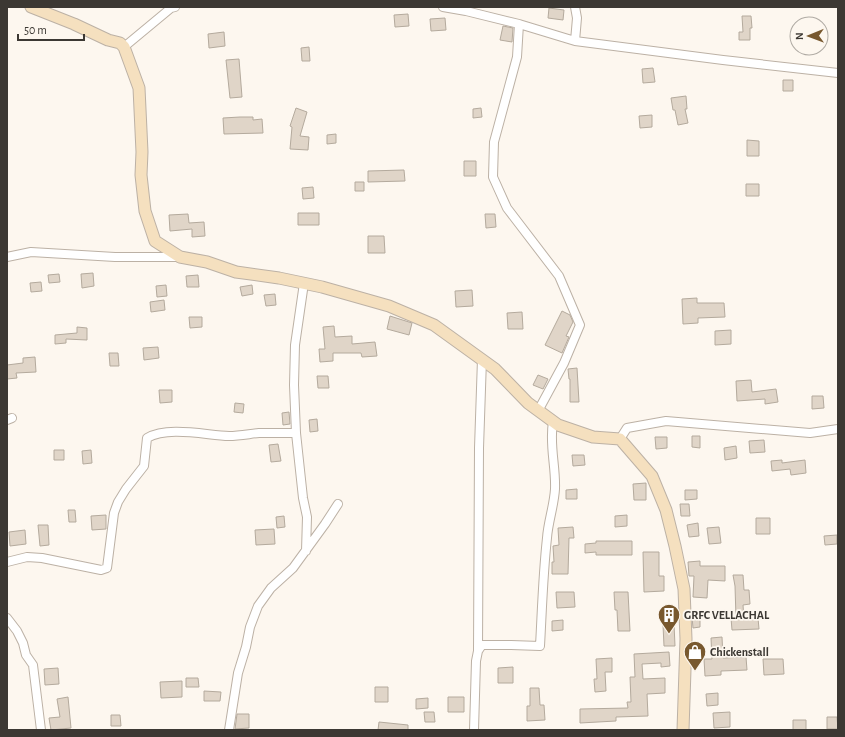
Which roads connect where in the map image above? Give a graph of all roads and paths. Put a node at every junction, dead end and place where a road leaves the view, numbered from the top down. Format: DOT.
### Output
graph roads {
  1 [pos="31,7"];
  2 [pos="175,7"];
  3 [pos="575,7"];
  4 [pos="446,8"];
  5 [pos="519,24"];
  6 [pos="575,41"];
  7 [pos="124,47"];
  8 [pos="838,73"];
  9 [pos="7,257"];
  10 [pos="180,257"];
  11 [pos="304,283"];
  12 [pos="482,359"];
  13 [pos="538,411"];
  14 [pos="553,422"];
  15 [pos="838,429"];
  16 [pos="296,433"];
  17 [pos="620,440"];
  18 [pos="338,504"];
  19 [pos="306,551"];
  20 [pos="7,562"];
  21 [pos="7,618"];
  22 [pos="478,651"];
  23 [pos="41,730"];
  24 [pos="229,730"];
  25 [pos="474,730"];
  26 [pos="683,730"];
  1 -- 7 [label="main road"];
  2 -- 7 [label="street"];
  3 -- 6 [label="street"];
  4 -- 5 [label="street"];
  5 -- 6 [label="street"];
  5 -- 13 [label="street"];
  6 -- 8 [label="street"];
  7 -- 10 [label="main road"];
  9 -- 10 [label="street"];
  10 -- 11 [label="main road"];
  11 -- 12 [label="main road"];
  11 -- 16 [label="street"];
  12 -- 13 [label="main road"];
  12 -- 22 [label="street"];
  13 -- 14 [label="main road"];
  14 -- 17 [label="main road"];
  14 -- 22 [label="street"];
  15 -- 17 [label="street"];
  16 -- 19 [label="street"];
  16 -- 20 [label="street"];
  17 -- 26 [label="main road"];
  18 -- 19 [label="street"];
  19 -- 24 [label="street"];
  21 -- 23 [label="street"];
  22 -- 25 [label="street"];
}
